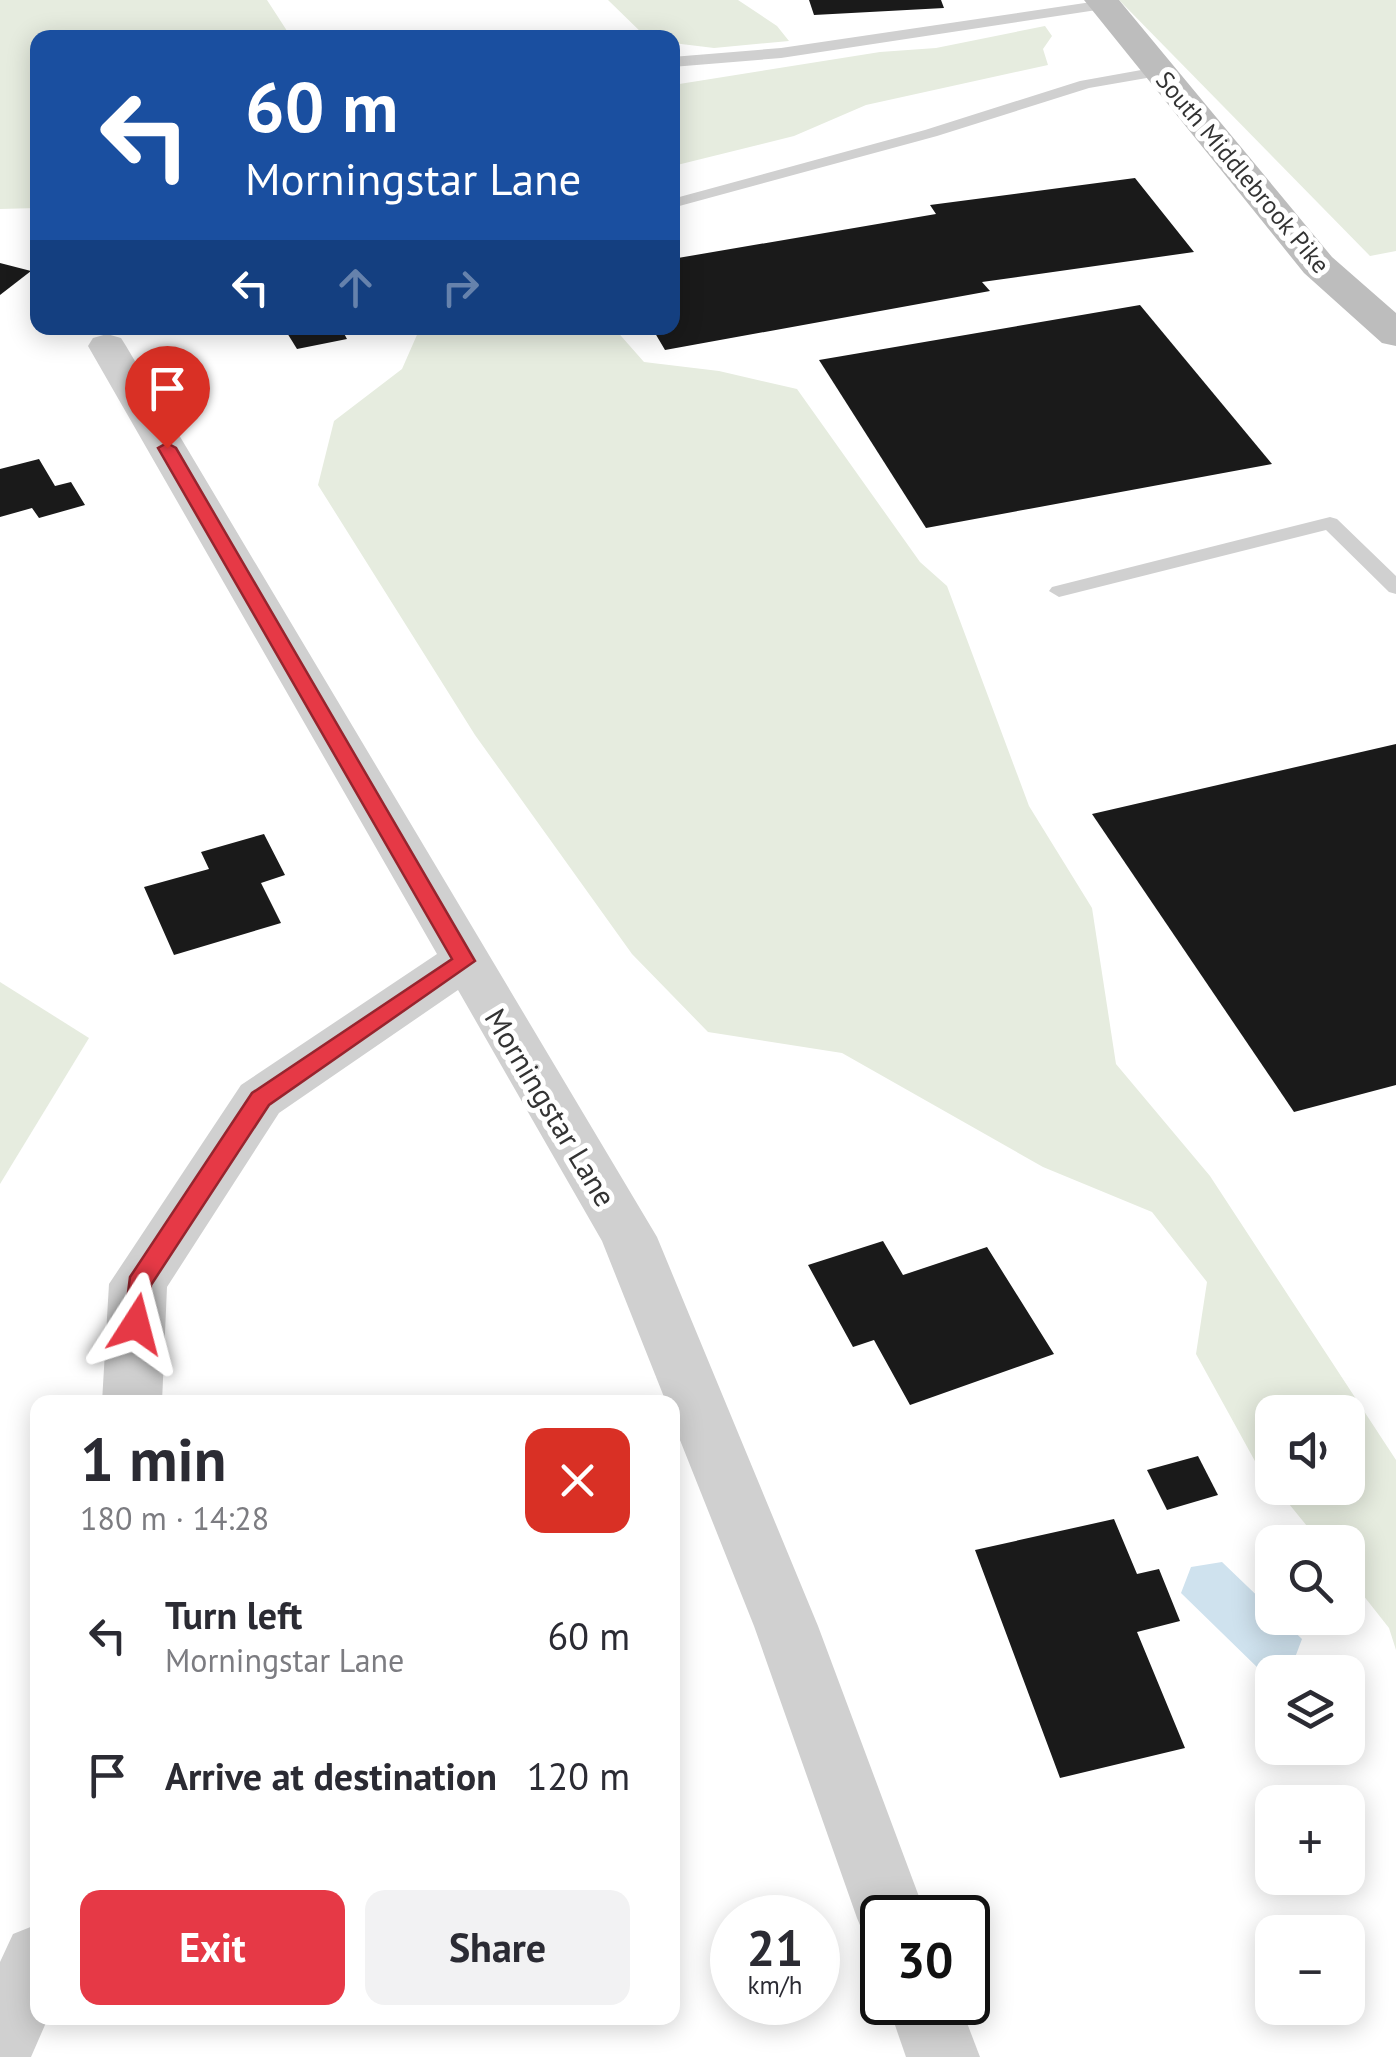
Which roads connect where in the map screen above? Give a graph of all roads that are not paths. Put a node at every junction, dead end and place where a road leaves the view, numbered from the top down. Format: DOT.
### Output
graph roads {
  1 [pos="1027,0"];
  2 [pos="1103,3"];
  3 [pos="1052,10"];
  4 [pos="725,60"];
  5 [pos="680,62"];
  6 [pos="1158,72"];
  7 [pos="680,73"];
  8 [pos="680,202"];
  9 [pos="1396,334"];
  10 [pos="107,346"];
  11 [pos="1396,588"];
  12 [pos="1059,591"];
  13 [pos="464,961"];
  14 [pos="132,1395"];
  15 [pos="884,1895"];
  16 [pos="30,1977"];
  17 [pos="932,2025"];
  18 [pos="0,2043"];
  19 [pos="943,2057"];
  1 -- 3 [label="lane"];
  2 -- 3 [label="lane"];
  2 -- 6 [label="main road, South Middlebrook Pike"];
  3 -- 4 [label="lane"];
  4 -- 5 [label="lane"];
  4 -- 7 [label="lane"];
  6 -- 8 [label="lane"];
  6 -- 9 [label="main road, South Middlebrook Pike"];
  10 -- 13 [label="street, Morningstar Lane"];
  11 -- 12 [label="lane"];
  13 -- 14 [label="street"];
  13 -- 15 [label="street, Morningstar Lane"];
  16 -- 18 [label="street"];
  17 -- 19 [label="street"];
}
